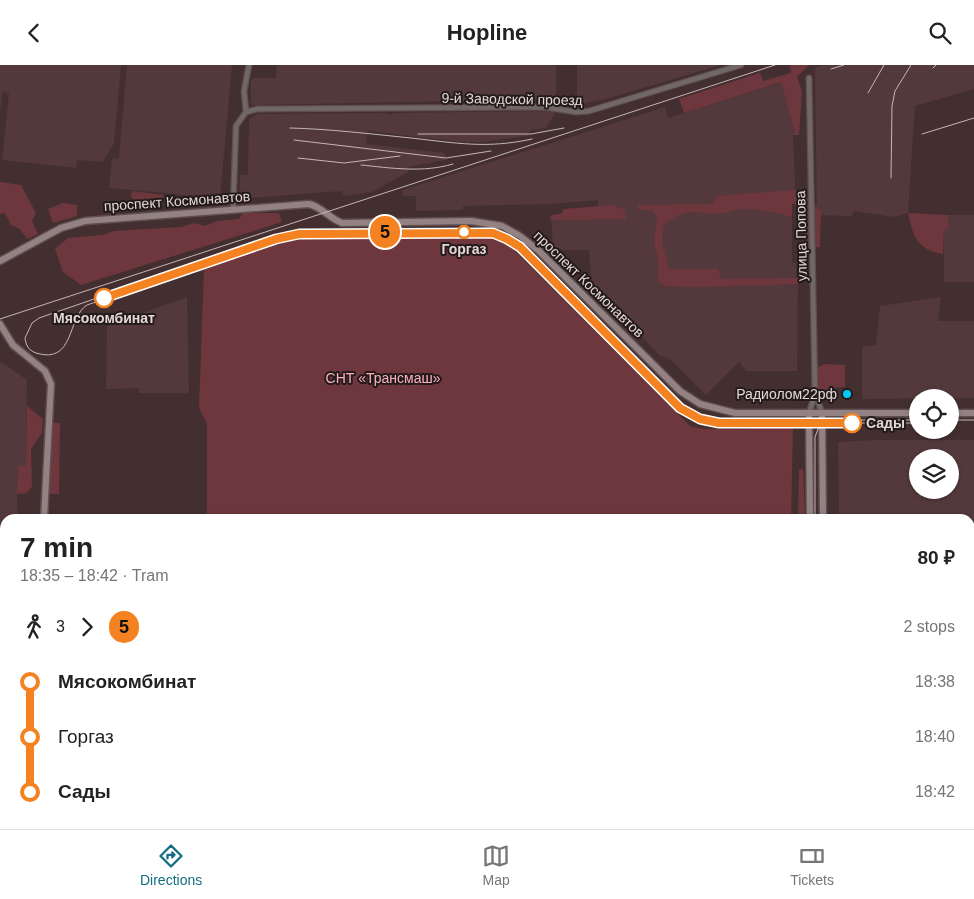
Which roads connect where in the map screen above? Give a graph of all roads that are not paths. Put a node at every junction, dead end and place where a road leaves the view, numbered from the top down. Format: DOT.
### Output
graph roads {
  1 [pos="249,65"];
  2 [pos="741,65"];
  3 [pos="809,78"];
  4 [pos="246,112"];
  5 [pos="233,210"];
  6 [pos="0,261"];
  7 [pos="0,324"];
  8 [pos="815,394"];
  9 [pos="809,413"];
  10 [pos="822,413"];
  11 [pos="909,413"];
  12 [pos="959,413"];
  13 [pos="974,413"];
  14 [pos="44,514"];
  15 [pos="810,514"];
  16 [pos="823,514"];
  1 -- 4 [label="street"];
  2 -- 4 [label="street, 9-й Заводской проезд"];
  3 -- 8 [label="street, улица Попова"];
  4 -- 5 [label="street"];
  5 -- 6 [label="main road, проспект Космонавтов"];
  5 -- 9 [label="main road, проспект Космонавтов"];
  7 -- 14 [label="main road"];
  8 -- 9 [label="street, улица Попова"];
  8 -- 10 [label="street, улица Попова"];
  9 -- 10 [label="main road, проспект Космонавтов"];
  9 -- 15 [label="main road, улица Попова"];
  10 -- 11 [label="main road, проспект Космонавтов"];
  10 -- 16 [label="main road, улица Попова"];
  12 -- 13 [label="main road"];
}
